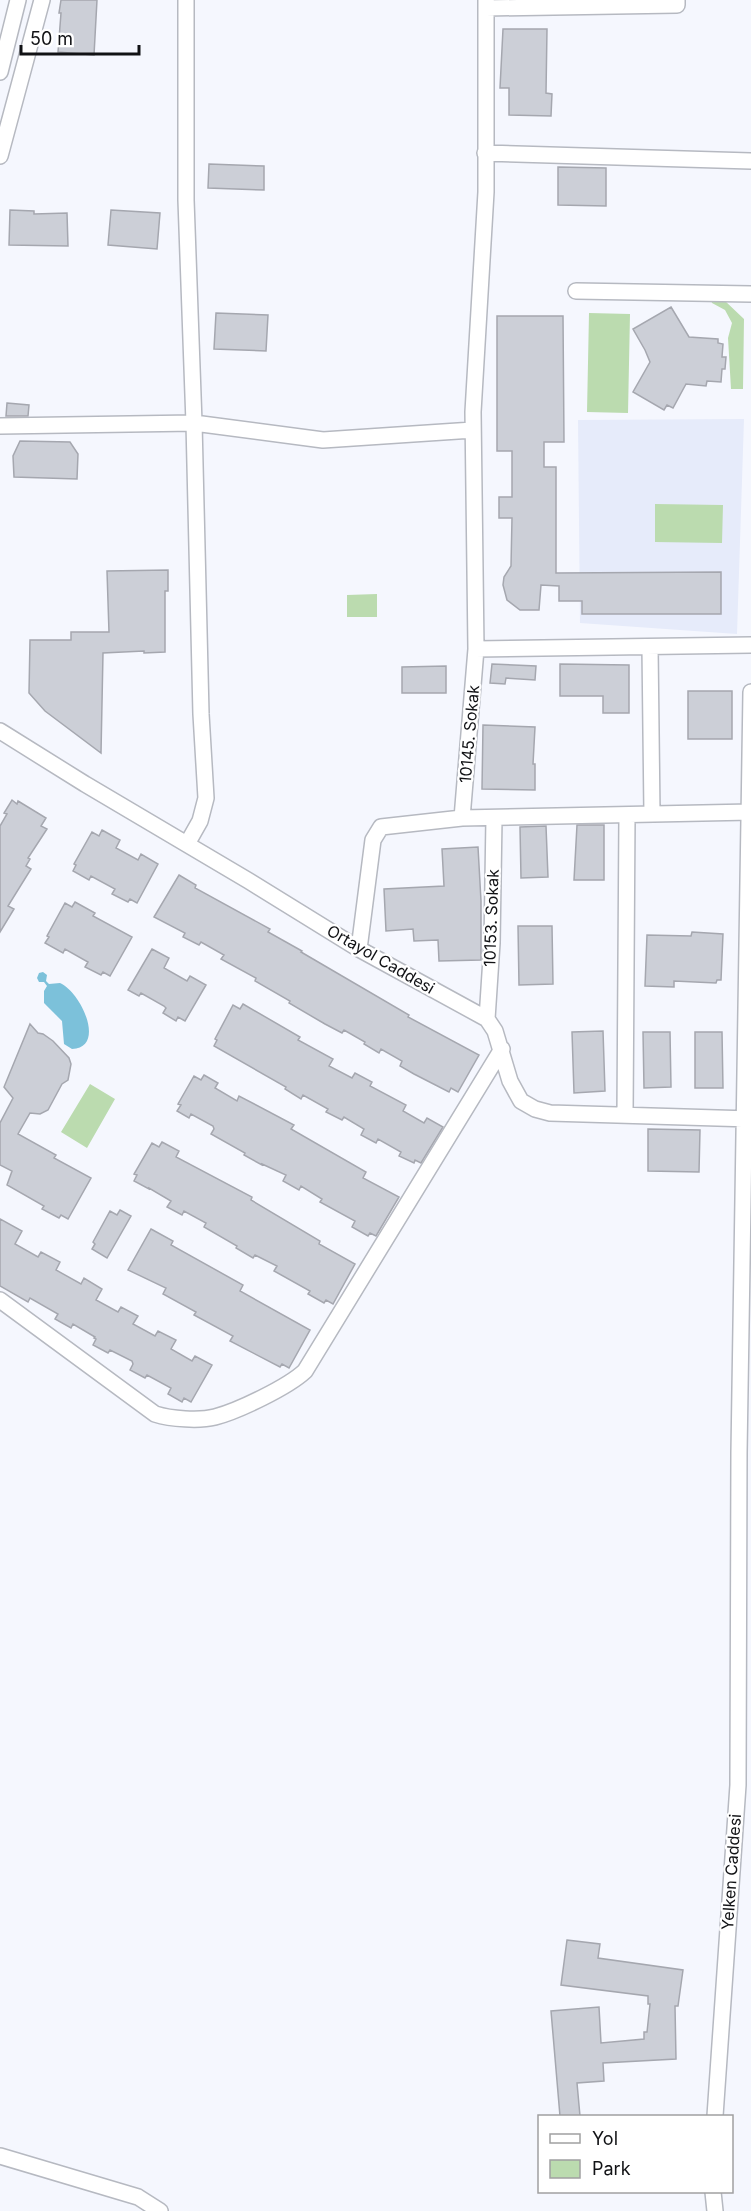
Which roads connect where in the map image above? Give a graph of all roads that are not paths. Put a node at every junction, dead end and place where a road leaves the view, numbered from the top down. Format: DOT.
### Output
graph roads {
  1 [pos="18,0"];
  2 [pos="42,0"];
  3 [pos="186,0"];
  4 [pos="677,0"];
  5 [pos="486,4"];
  6 [pos="0,72"];
  7 [pos="485,153"];
  8 [pos="0,156"];
  9 [pos="751,161"];
  10 [pos="576,291"];
  11 [pos="751,294"];
  12 [pos="194,423"];
  13 [pos="0,426"];
  14 [pos="473,430"];
  15 [pos="751,645"];
  16 [pos="650,646"];
  17 [pos="476,649"];
  18 [pos="751,692"];
  19 [pos="0,731"];
  20 [pos="750,812"];
  21 [pos="652,814"];
  22 [pos="627,815"];
  23 [pos="462,818"];
  24 [pos="494,818"];
  25 [pos="188,844"];
  26 [pos="359,948"];
  27 [pos="487,1019"];
  28 [pos="502,1049"];
  29 [pos="624,1115"];
  30 [pos="748,1119"];
  31 [pos="0,1300"];
  32 [pos="715,2115"];
  33 [pos="0,2156"];
  34 [pos="713,2193"];
  35 [pos="160,2211"];
  36 [pos="715,2211"];
  1 -- 6 [label="street"];
  2 -- 8 [label="street"];
  3 -- 12 [label="street"];
  4 -- 5 [label="street"];
  5 -- 7 [label="street, 10145. Sokak"];
  7 -- 9 [label="street"];
  7 -- 14 [label="street, 10145. Sokak"];
  10 -- 11 [label="street"];
  12 -- 13 [label="street"];
  12 -- 14 [label="street"];
  12 -- 25 [label="street"];
  14 -- 17 [label="street, 10145. Sokak"];
  15 -- 16 [label="street"];
  16 -- 17 [label="street"];
  16 -- 21 [label="street"];
  17 -- 23 [label="street, 10145. Sokak"];
  18 -- 20 [label="street, Yelken Caddesi"];
  19 -- 25 [label="street, Ortayol Caddesi"];
  20 -- 21 [label="street"];
  20 -- 30 [label="street, Yelken Caddesi"];
  21 -- 22 [label="street"];
  22 -- 24 [label="street"];
  22 -- 29 [label="street"];
  23 -- 24 [label="street"];
  23 -- 26 [label="street"];
  24 -- 27 [label="street, 10153. Sokak"];
  25 -- 26 [label="street, Ortayol Caddesi"];
  26 -- 27 [label="street, Ortayol Caddesi"];
  27 -- 28 [label="street"];
  28 -- 29 [label="street"];
  28 -- 31 [label="street"];
  29 -- 30 [label="street"];
  30 -- 32 [label="street, Yelken Caddesi"];
  33 -- 35 [label="street"];
  34 -- 36 [label="street"];
}
